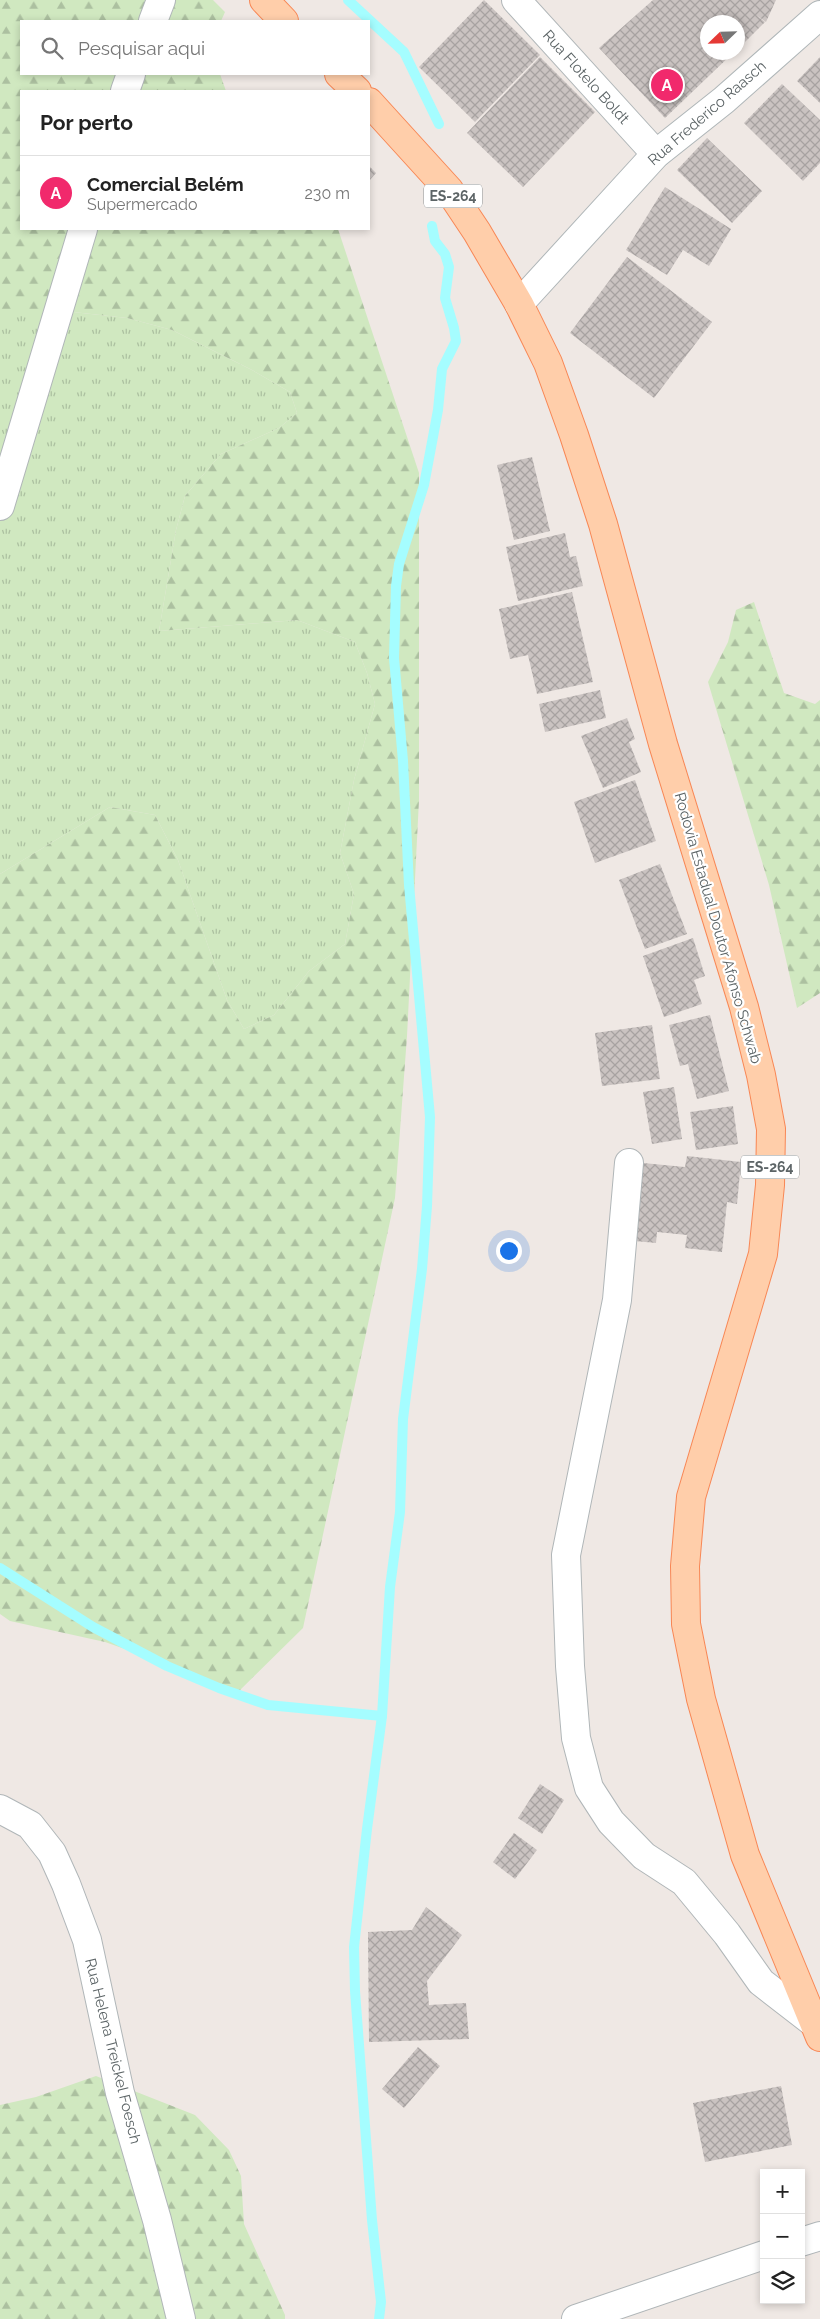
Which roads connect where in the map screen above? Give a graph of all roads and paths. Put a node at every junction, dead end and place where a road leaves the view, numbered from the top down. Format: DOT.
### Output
graph roads {
  1 [pos="161,0"];
  2 [pos="264,0"];
  3 [pos="516,0"];
  4 [pos="818,11"];
  5 [pos="153,20"];
  6 [pos="283,20"];
  7 [pos="131,75"];
  8 [pos="340,75"];
  9 [pos="125,90"];
  10 [pos="356,90"];
  11 [pos="370,103"];
  12 [pos="656,154"];
  13 [pos="83,230"];
  14 [pos="519,304"];
  15 [pos="0,506"];
  16 [pos="629,1163"];
  17 [pos="0,1809"];
  18 [pos="817,2030"];
  19 [pos="820,2236"];
  20 [pos="805,2241"];
  21 [pos="760,2255"];
  22 [pos="181,2319"];
  23 [pos="576,2319"];
  1 -- 5 [label="street"];
  2 -- 6 [label="main road"];
  3 -- 12 [label="street, Rua Flotelo Boldt"];
  4 -- 12 [label="street, Rua Frederico Raasch"];
  7 -- 9 [label="street"];
  8 -- 10 [label="main road"];
  11 -- 14 [label="main road, Rodovia Estadual Doutor Afonso Schwab / ES-264"];
  12 -- 14 [label="street, Rua Frederico Raasch"];
  13 -- 15 [label="street"];
  14 -- 18 [label="main road, Rodovia Estadual Doutor Afonso Schwab / ES-264"];
  16 -- 18 [label="street"];
  17 -- 22 [label="street, Rua Helena Treickel Foesch"];
  19 -- 20 [label="street"];
  21 -- 23 [label="street"];
}
